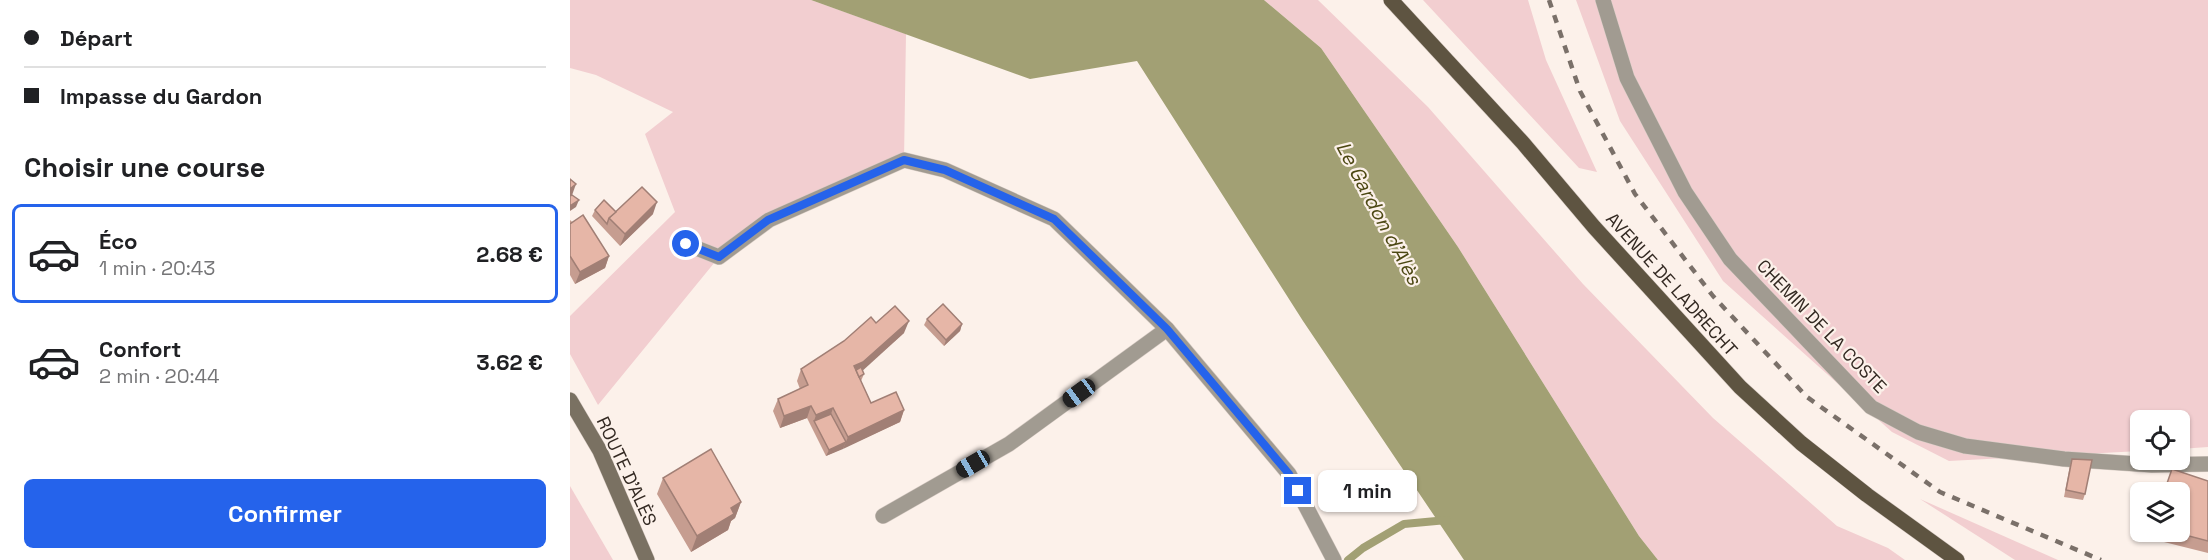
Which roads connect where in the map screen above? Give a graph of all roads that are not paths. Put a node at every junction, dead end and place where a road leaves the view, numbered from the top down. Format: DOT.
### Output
graph roads {
  1 [pos="1391,0"];
  2 [pos="1603,0"];
  3 [pos="686,244"];
  4 [pos="1167,329"];
  5 [pos="570,400"];
  6 [pos="2208,464"];
  7 [pos="883,516"];
  8 [pos="647,560"];
  9 [pos="1334,560"];
  10 [pos="1957,560"];
  1 -- 10 [label="main road, AVENUE DE LADRECHT"];
  2 -- 6 [label="street, CHEMIN DE LA COSTE"];
  3 -- 4 [label="street"];
  4 -- 7 [label="street"];
  4 -- 9 [label="street"];
  5 -- 8 [label="main road, ROUTE D'ALÈS"];
}
